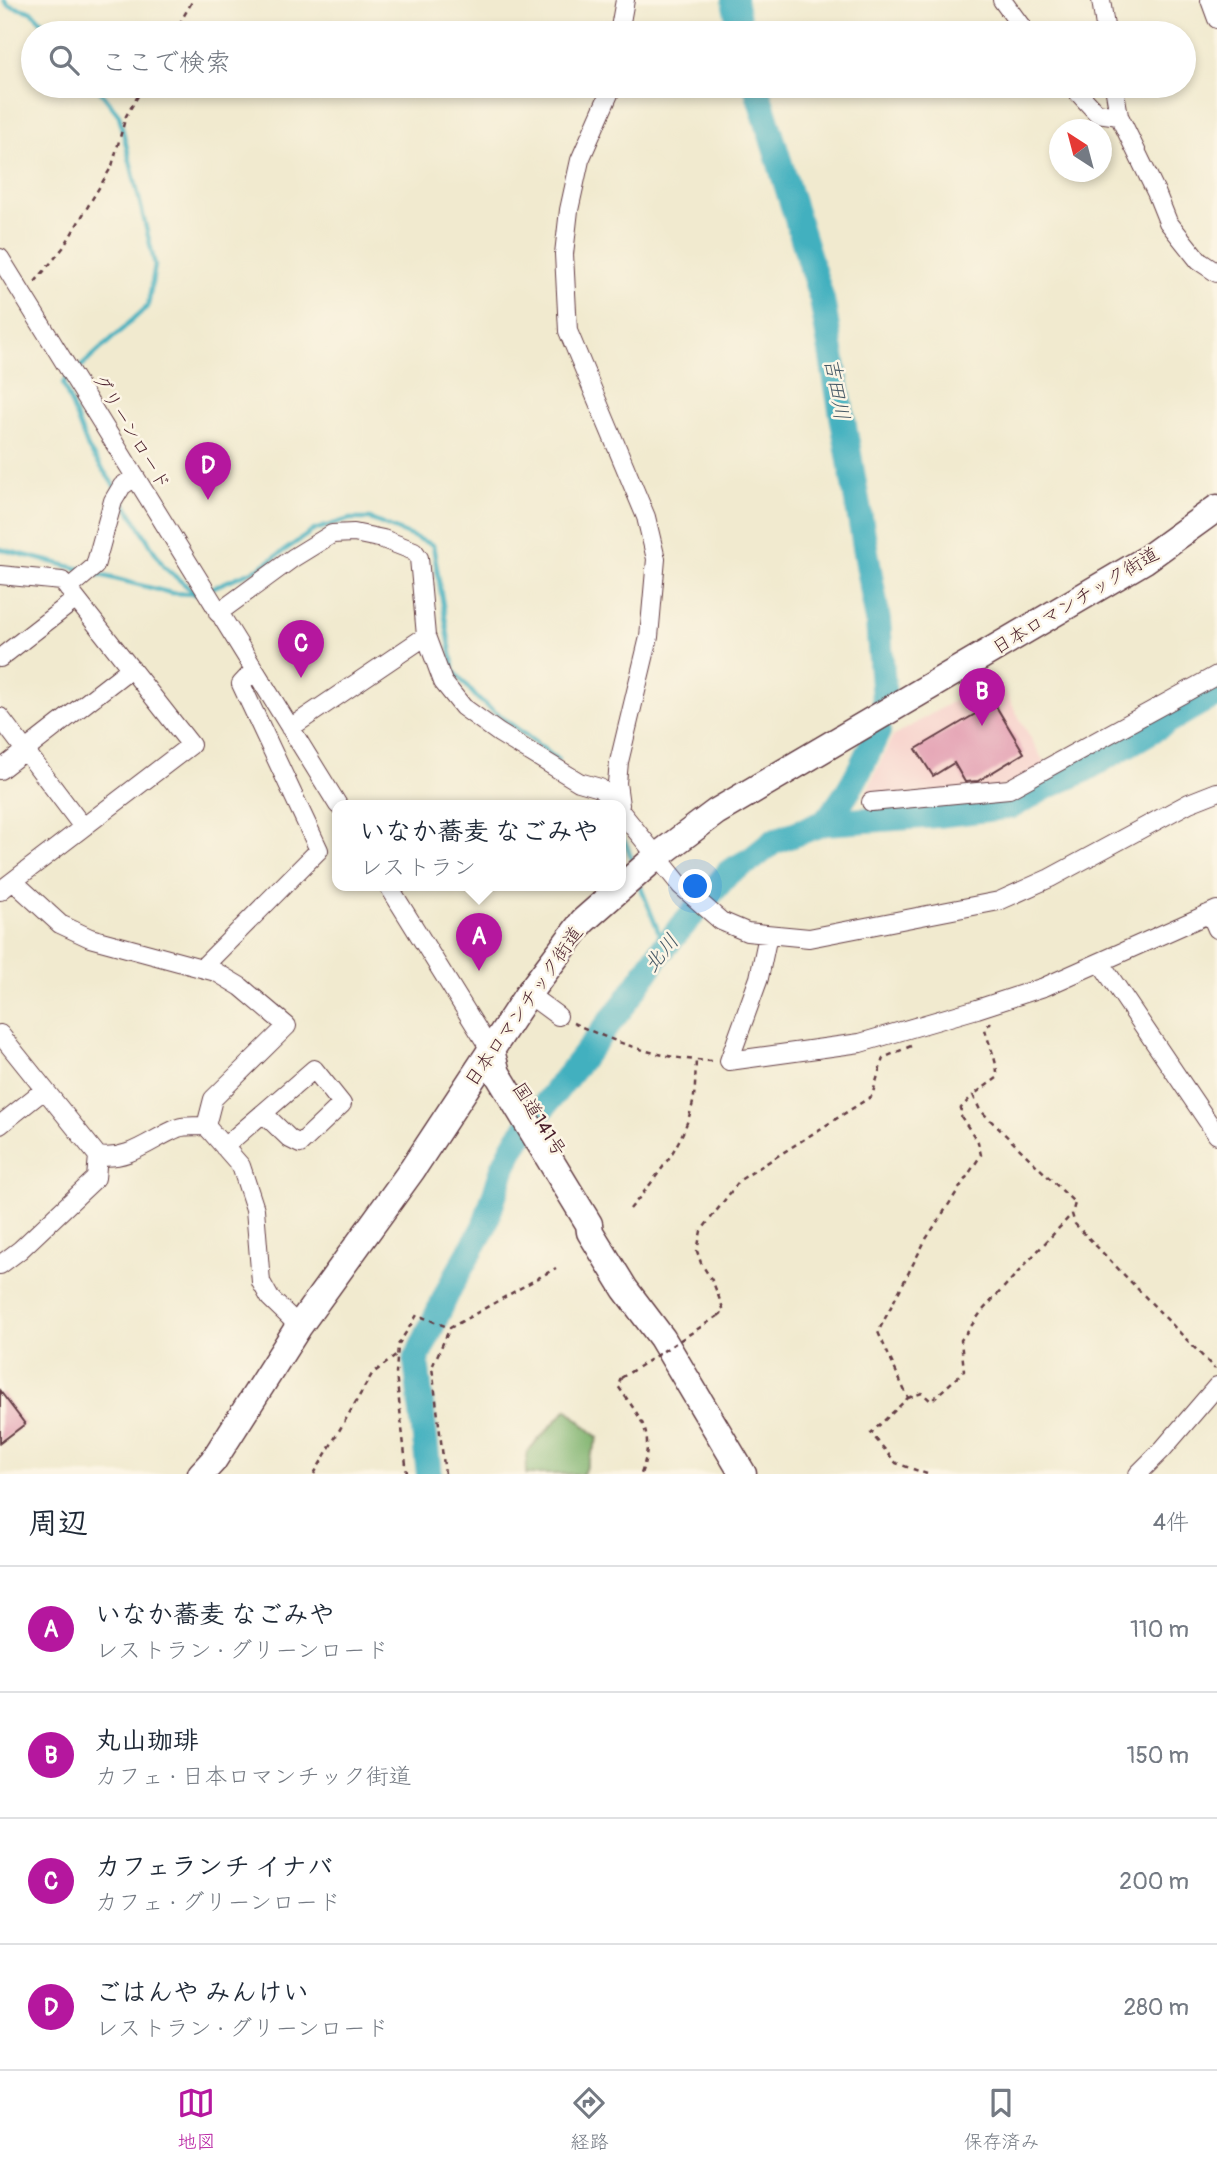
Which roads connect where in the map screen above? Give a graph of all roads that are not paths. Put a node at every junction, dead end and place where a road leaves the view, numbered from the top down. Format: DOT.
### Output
graph roads {
  1 [pos="625,0"];
  2 [pos="1002,0"];
  3 [pos="1101,0"];
  4 [pos="1210,0"];
  5 [pos="1217,19"];
  6 [pos="621,21"];
  7 [pos="1017,21"];
  8 [pos="1104,21"];
  9 [pos="607,98"];
  10 [pos="1083,98"];
  11 [pos="1116,98"];
  12 [pos="1119,116"];
  13 [pos="0,258"];
  14 [pos="1217,273"];
  15 [pos="135,477"];
  16 [pos="1217,508"];
  17 [pos="0,575"];
  18 [pos="72,594"];
  19 [pos="218,613"];
  20 [pos="426,636"];
  21 [pos="0,658"];
  22 [pos="131,668"];
  23 [pos="254,670"];
  24 [pos="1217,675"];
  25 [pos="0,717"];
  26 [pos="290,728"];
  27 [pos="25,750"];
  28 [pos="0,771"];
  29 [pos="1217,793"];
  30 [pos="335,800"];
  31 [pos="610,800"];
  32 [pos="620,800"];
  33 [pos="871,802"];
  34 [pos="626,816"];
  35 [pos="83,827"];
  36 [pos="656,857"];
  37 [pos="626,883"];
  38 [pos="6,886"];
  39 [pos="392,891"];
  40 [pos="617,891"];
  41 [pos="1215,917"];
  42 [pos="768,935"];
  43 [pos="1100,962"];
  44 [pos="202,968"];
  45 [pos="528,994"];
  46 [pos="558,1016"];
  47 [pos="0,1034"];
  48 [pos="491,1051"];
  49 [pos="44,1090"];
  50 [pos="263,1113"];
  51 [pos="0,1125"];
  52 [pos="206,1126"];
  53 [pos="1217,1135"];
  54 [pos="224,1147"];
  55 [pos="98,1156"];
  56 [pos="0,1265"];
  57 [pos="299,1326"];
  58 [pos="1217,1386"];
  59 [pos="201,1474"];
  60 [pos="743,1474"];
  61 [pos="1138,1474"];
  1 -- 6 [label="street"];
  2 -- 7 [label="street"];
  3 -- 8 [label="street"];
  4 -- 5 [label="street"];
  9 -- 32 [label="street"];
  10 -- 12 [label="street"];
  11 -- 12 [label="street"];
  12 -- 14 [label="street"];
  13 -- 15 [label="street, グリーンロード"];
  15 -- 18 [label="street"];
  15 -- 19 [label="street, グリーンロード"];
  16 -- 36 [label="highway, 日本ロマンチック街道"];
  17 -- 18 [label="street"];
  18 -- 21 [label="street"];
  18 -- 22 [label="street"];
  19 -- 20 [label="street"];
  19 -- 23 [label="street, グリーンロード"];
  20 -- 26 [label="street"];
  20 -- 31 [label="street"];
  22 -- 27 [label="street"];
  22 -- 35 [label="street"];
  23 -- 26 [label="street, グリーンロード"];
  23 -- 44 [label="street"];
  24 -- 33 [label="street"];
  25 -- 27 [label="street"];
  26 -- 30 [label="street, グリーンロード"];
  27 -- 28 [label="street"];
  27 -- 35 [label="street"];
  29 -- 42 [label="street"];
  34 -- 36 [label="street"];
  35 -- 38 [label="street"];
  36 -- 37 [label="highway, 日本ロマンチック街道"];
  36 -- 42 [label="street"];
  38 -- 44 [label="street"];
  39 -- 48 [label="street"];
  40 -- 45 [label="highway, 日本ロマンチック街道"];
  41 -- 43 [label="street"];
  42 -- 43 [label="street"];
  43 -- 53 [label="street"];
  44 -- 52 [label="street"];
  45 -- 46 [label="street"];
  45 -- 48 [label="highway, 日本ロマンチック街道"];
  47 -- 49 [label="street"];
  48 -- 57 [label="highway, 日本ロマンチック街道"];
  48 -- 60 [label="highway, 国道141号"];
  49 -- 51 [label="street"];
  49 -- 55 [label="street"];
  50 -- 54 [label="street"];
  52 -- 54 [label="street"];
  52 -- 55 [label="street"];
  54 -- 57 [label="street"];
  55 -- 56 [label="street"];
  57 -- 59 [label="highway, 日本ロマンチック街道"];
  58 -- 61 [label="street"];
}
